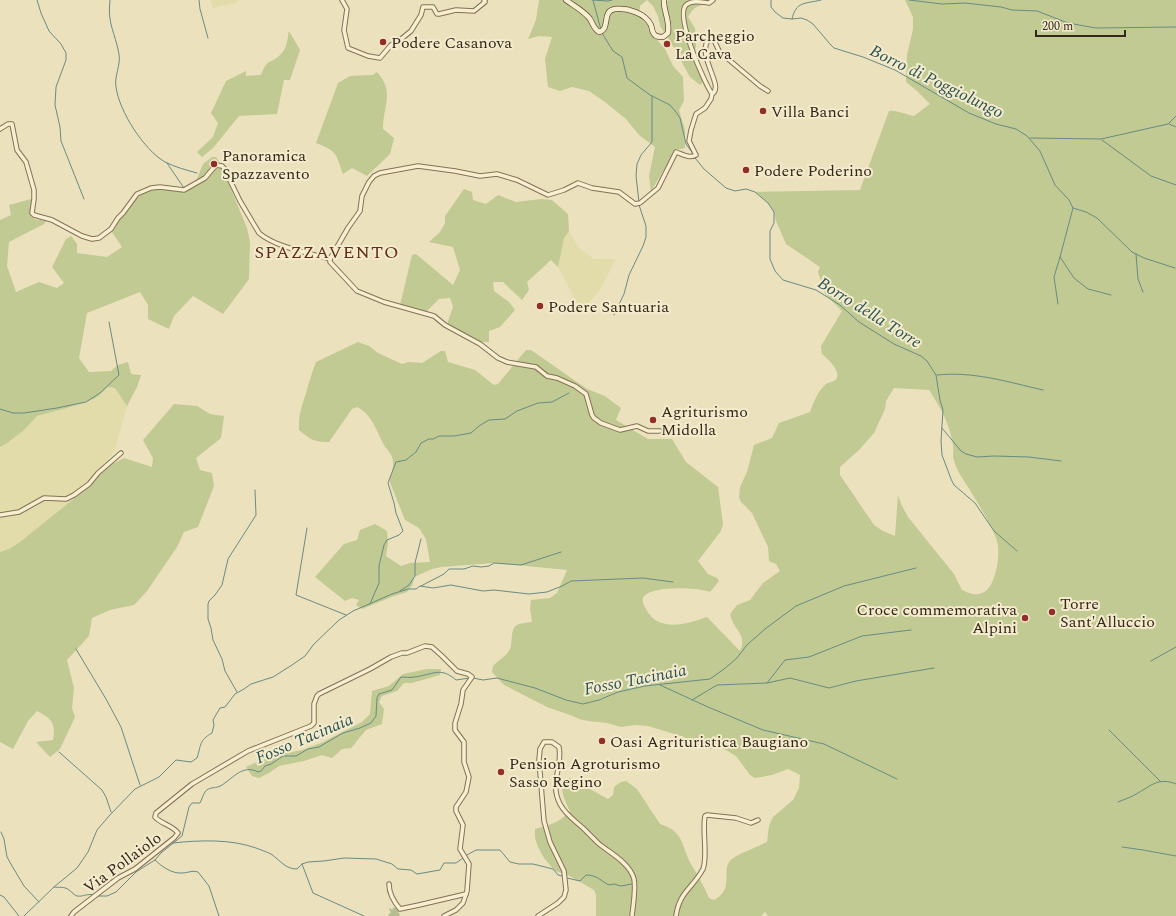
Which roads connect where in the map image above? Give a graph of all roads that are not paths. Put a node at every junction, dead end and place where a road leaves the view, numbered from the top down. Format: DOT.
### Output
graph roads {
  1 [pos="342,0"];
  2 [pos="485,0"];
  3 [pos="566,0"];
  4 [pos="664,0"];
  5 [pos="713,0"];
  6 [pos="768,91"];
  7 [pos="712,94"];
  8 [pos="0,129"];
  9 [pos="330,260"];
  10 [pos="660,431"];
  11 [pos="121,453"];
  12 [pos="0,515"];
  13 [pos="758,820"];
  14 [pos="389,884"];
  15 [pos="466,894"];
  16 [pos="71,916"];
  17 [pos="444,916"];
  18 [pos="538,916"];
  19 [pos="632,916"];
  20 [pos="676,916"];
  1 -- 2 [label="street"];
  3 -- 4 [label="street"];
  5 -- 7 [label="street"];
  6 -- 7 [label="street"];
  7 -- 9 [label="street"];
  8 -- 9 [label="street"];
  9 -- 10 [label="street"];
  11 -- 12 [label="street"];
  13 -- 20 [label="street"];
  14 -- 15 [label="street"];
  15 -- 16 [label="street, Via Pollaiolo"];
  15 -- 17 [label="street"];
  18 -- 19 [label="street"];
}
